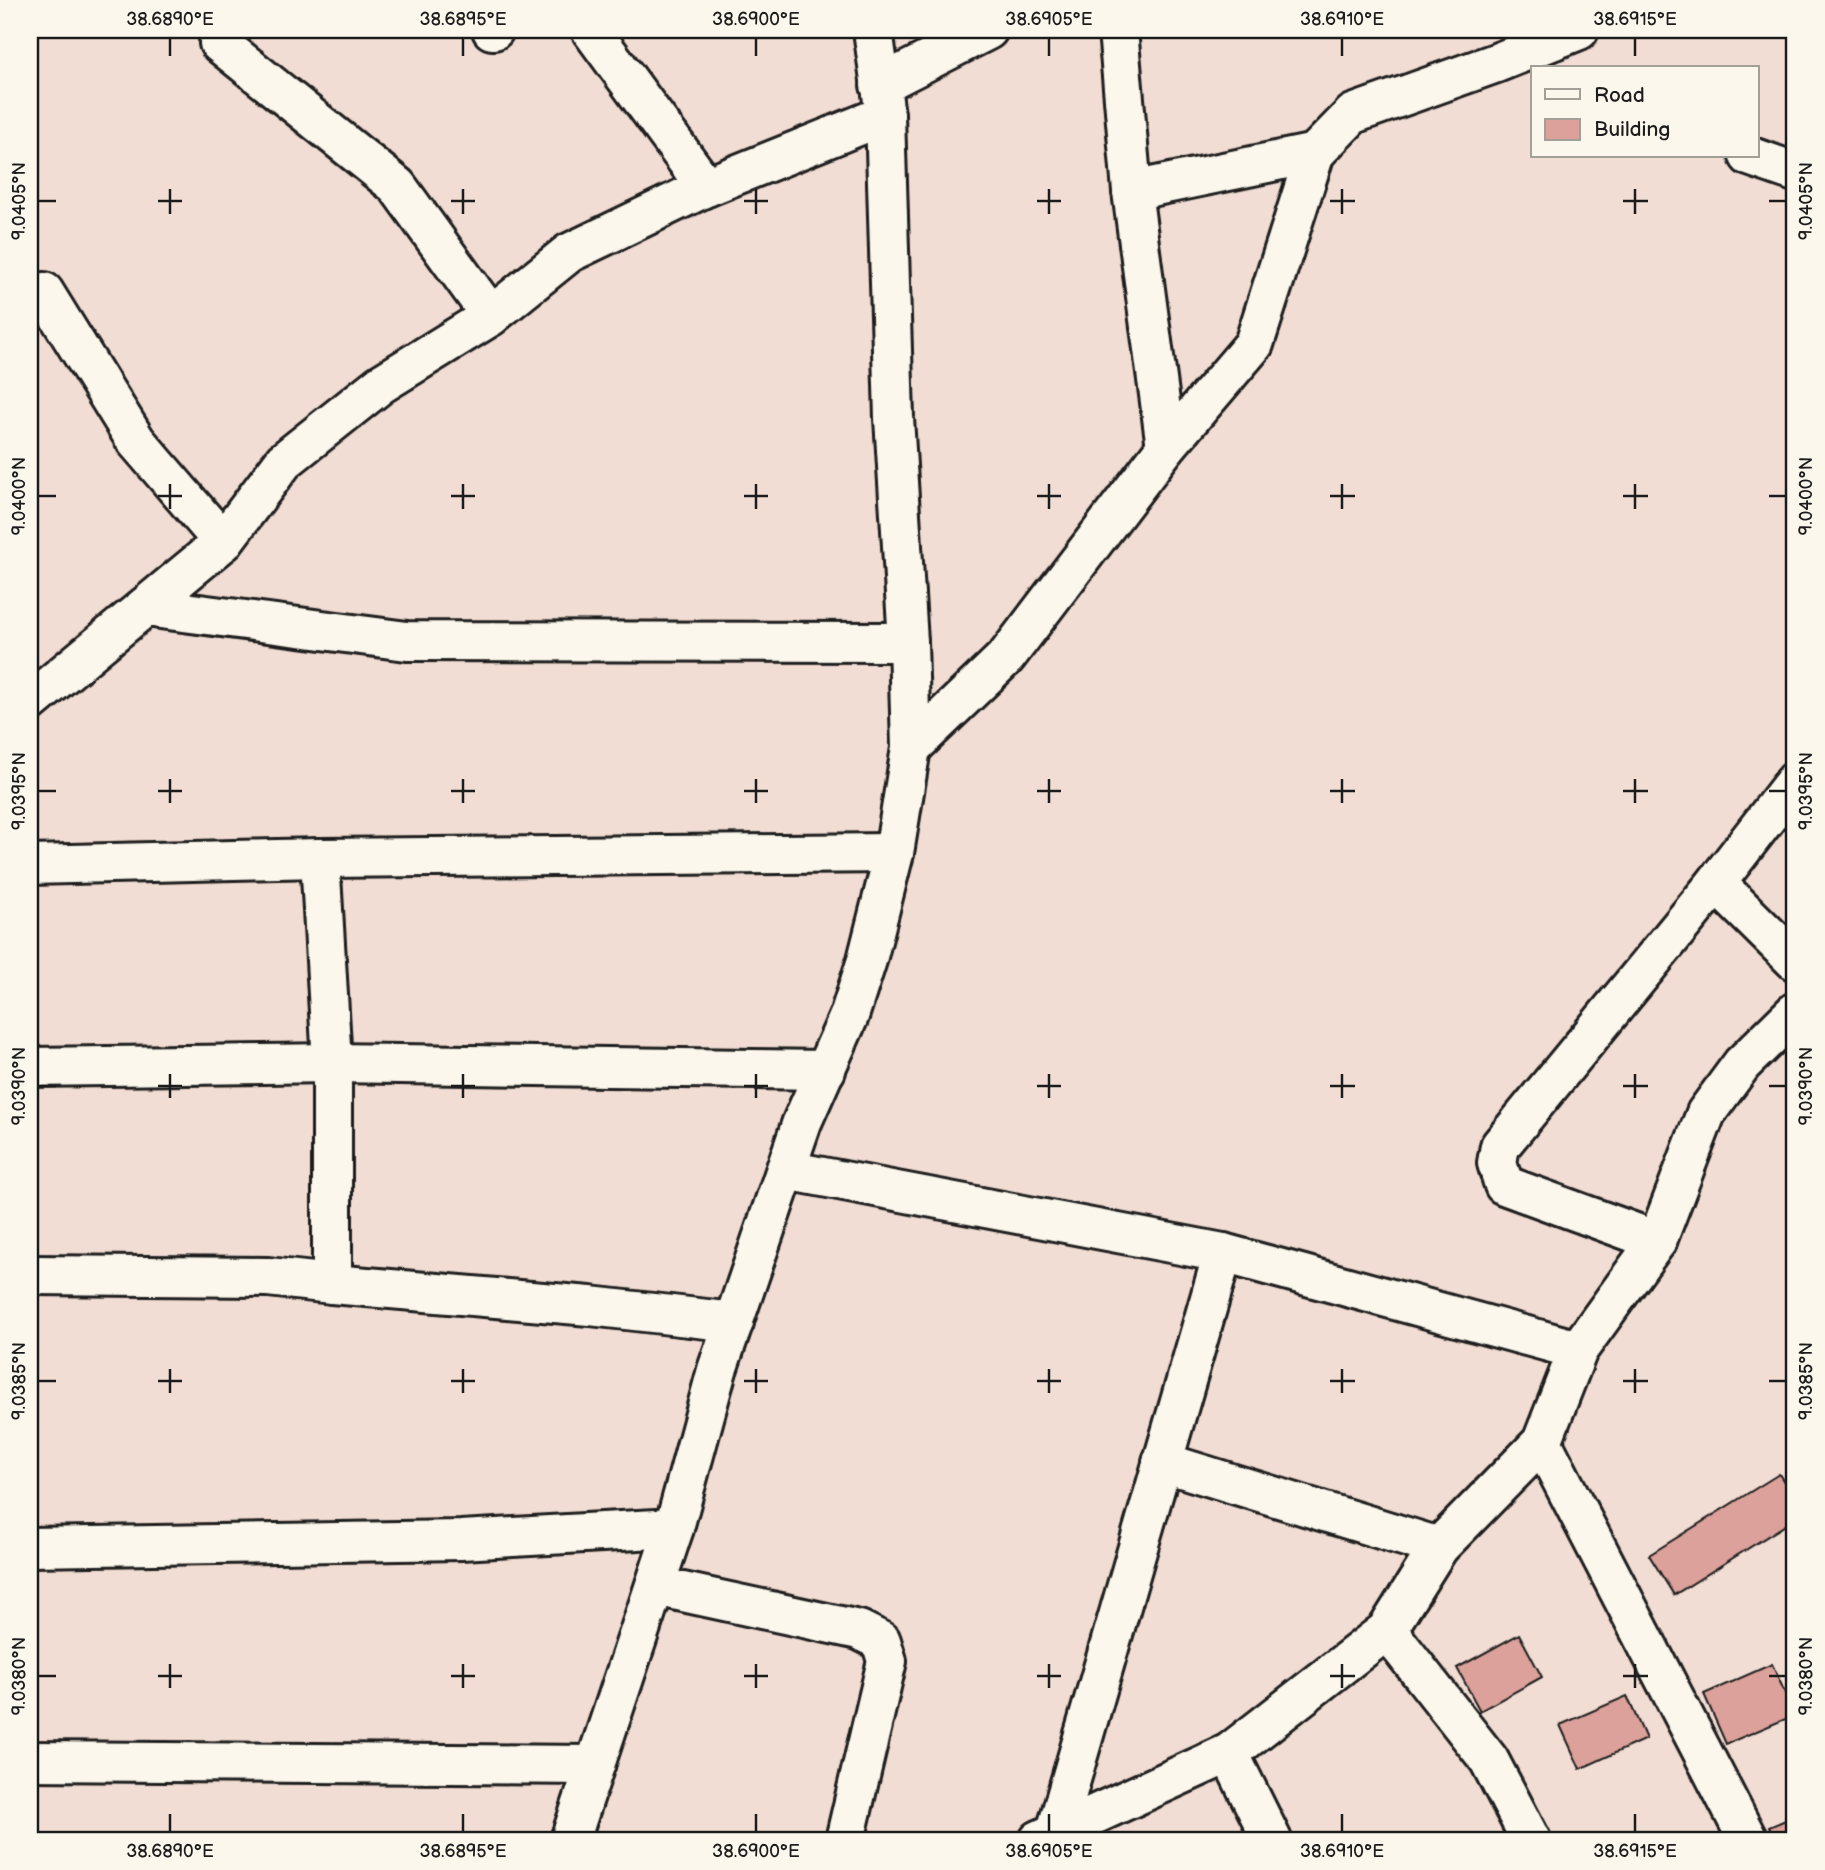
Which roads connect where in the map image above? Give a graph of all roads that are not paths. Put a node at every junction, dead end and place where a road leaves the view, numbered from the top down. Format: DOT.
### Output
graph roads {
  1 [pos="591,30"];
  2 [pos="873,30"];
  3 [pos="988,30"];
  4 [pos="1118,30"];
  5 [pos="1578,30"];
  6 [pos="219,43"];
  7 [pos="1496,63"];
  8 [pos="1531,72"];
  9 [pos="882,100"];
  10 [pos="1315,153"];
  11 [pos="1755,158"];
  12 [pos="1795,172"];
  13 [pos="706,187"];
  14 [pos="1132,191"];
  15 [pos="44,292"];
  16 [pos="491,316"];
  17 [pos="1166,447"];
  18 [pos="223,542"];
  19 [pos="145,607"];
  20 [pos="908,642"];
  21 [pos="30,702"];
  22 [pos="911,748"];
  23 [pos="1795,781"];
  24 [pos="894,853"];
  25 [pos="320,858"];
  26 [pos="30,865"];
  27 [pos="1716,883"];
  28 [pos="1795,961"];
  29 [pos="1795,1013"];
  30 [pos="332,1063"];
  31 [pos="30,1067"];
  32 [pos="826,1070"];
  33 [pos="786,1170"];
  34 [pos="1657,1241"];
  35 [pos="1223,1253"];
  36 [pos="30,1275"];
  37 [pos="332,1284"];
  38 [pos="734,1322"];
  39 [pos="1578,1350"];
  40 [pos="1542,1442"];
  41 [pos="1162,1462"];
  42 [pos="674,1528"];
  43 [pos="30,1547"];
  44 [pos="1439,1547"];
  45 [pos="655,1586"];
  46 [pos="1387,1630"];
  47 [pos="1229,1753"];
  48 [pos="30,1761"];
  49 [pos="595,1765"];
  50 [pos="1047,1837"];
  51 [pos="570,1840"];
  52 [pos="845,1840"];
  53 [pos="1272,1840"];
  54 [pos="1531,1840"];
  55 [pos="1748,1840"];
  1 -- 13 [label="street"];
  2 -- 9 [label="street"];
  3 -- 9 [label="street"];
  4 -- 14 [label="street"];
  5 -- 7 [label="street"];
  6 -- 16 [label="street"];
  7 -- 8 [label="street"];
  7 -- 10 [label="street"];
  9 -- 13 [label="street"];
  9 -- 20 [label="street"];
  10 -- 14 [label="street"];
  10 -- 17 [label="street"];
  11 -- 12 [label="street"];
  13 -- 16 [label="street"];
  14 -- 17 [label="street"];
  15 -- 18 [label="street"];
  16 -- 18 [label="street"];
  17 -- 22 [label="street"];
  18 -- 19 [label="street"];
  19 -- 20 [label="street"];
  19 -- 21 [label="street"];
  20 -- 22 [label="street"];
  22 -- 24 [label="street"];
  23 -- 27 [label="street"];
  24 -- 25 [label="street"];
  24 -- 32 [label="street"];
  25 -- 26 [label="street"];
  25 -- 30 [label="street"];
  27 -- 28 [label="street"];
  27 -- 34 [label="street"];
  29 -- 34 [label="street"];
  30 -- 31 [label="street"];
  30 -- 32 [label="street"];
  30 -- 37 [label="street"];
  32 -- 33 [label="street"];
  33 -- 35 [label="street"];
  33 -- 38 [label="street"];
  34 -- 39 [label="street"];
  35 -- 39 [label="street"];
  35 -- 41 [label="street"];
  36 -- 37 [label="street"];
  37 -- 38 [label="street"];
  38 -- 42 [label="street"];
  39 -- 40 [label="street"];
  40 -- 44 [label="street"];
  40 -- 55 [label="street"];
  41 -- 44 [label="street"];
  41 -- 50 [label="street"];
  42 -- 43 [label="street"];
  42 -- 45 [label="street"];
  44 -- 46 [label="street"];
  45 -- 49 [label="street"];
  45 -- 52 [label="street"];
  46 -- 47 [label="street"];
  46 -- 54 [label="street"];
  47 -- 50 [label="street"];
  47 -- 53 [label="street"];
  48 -- 49 [label="street"];
  49 -- 51 [label="street"];
}
